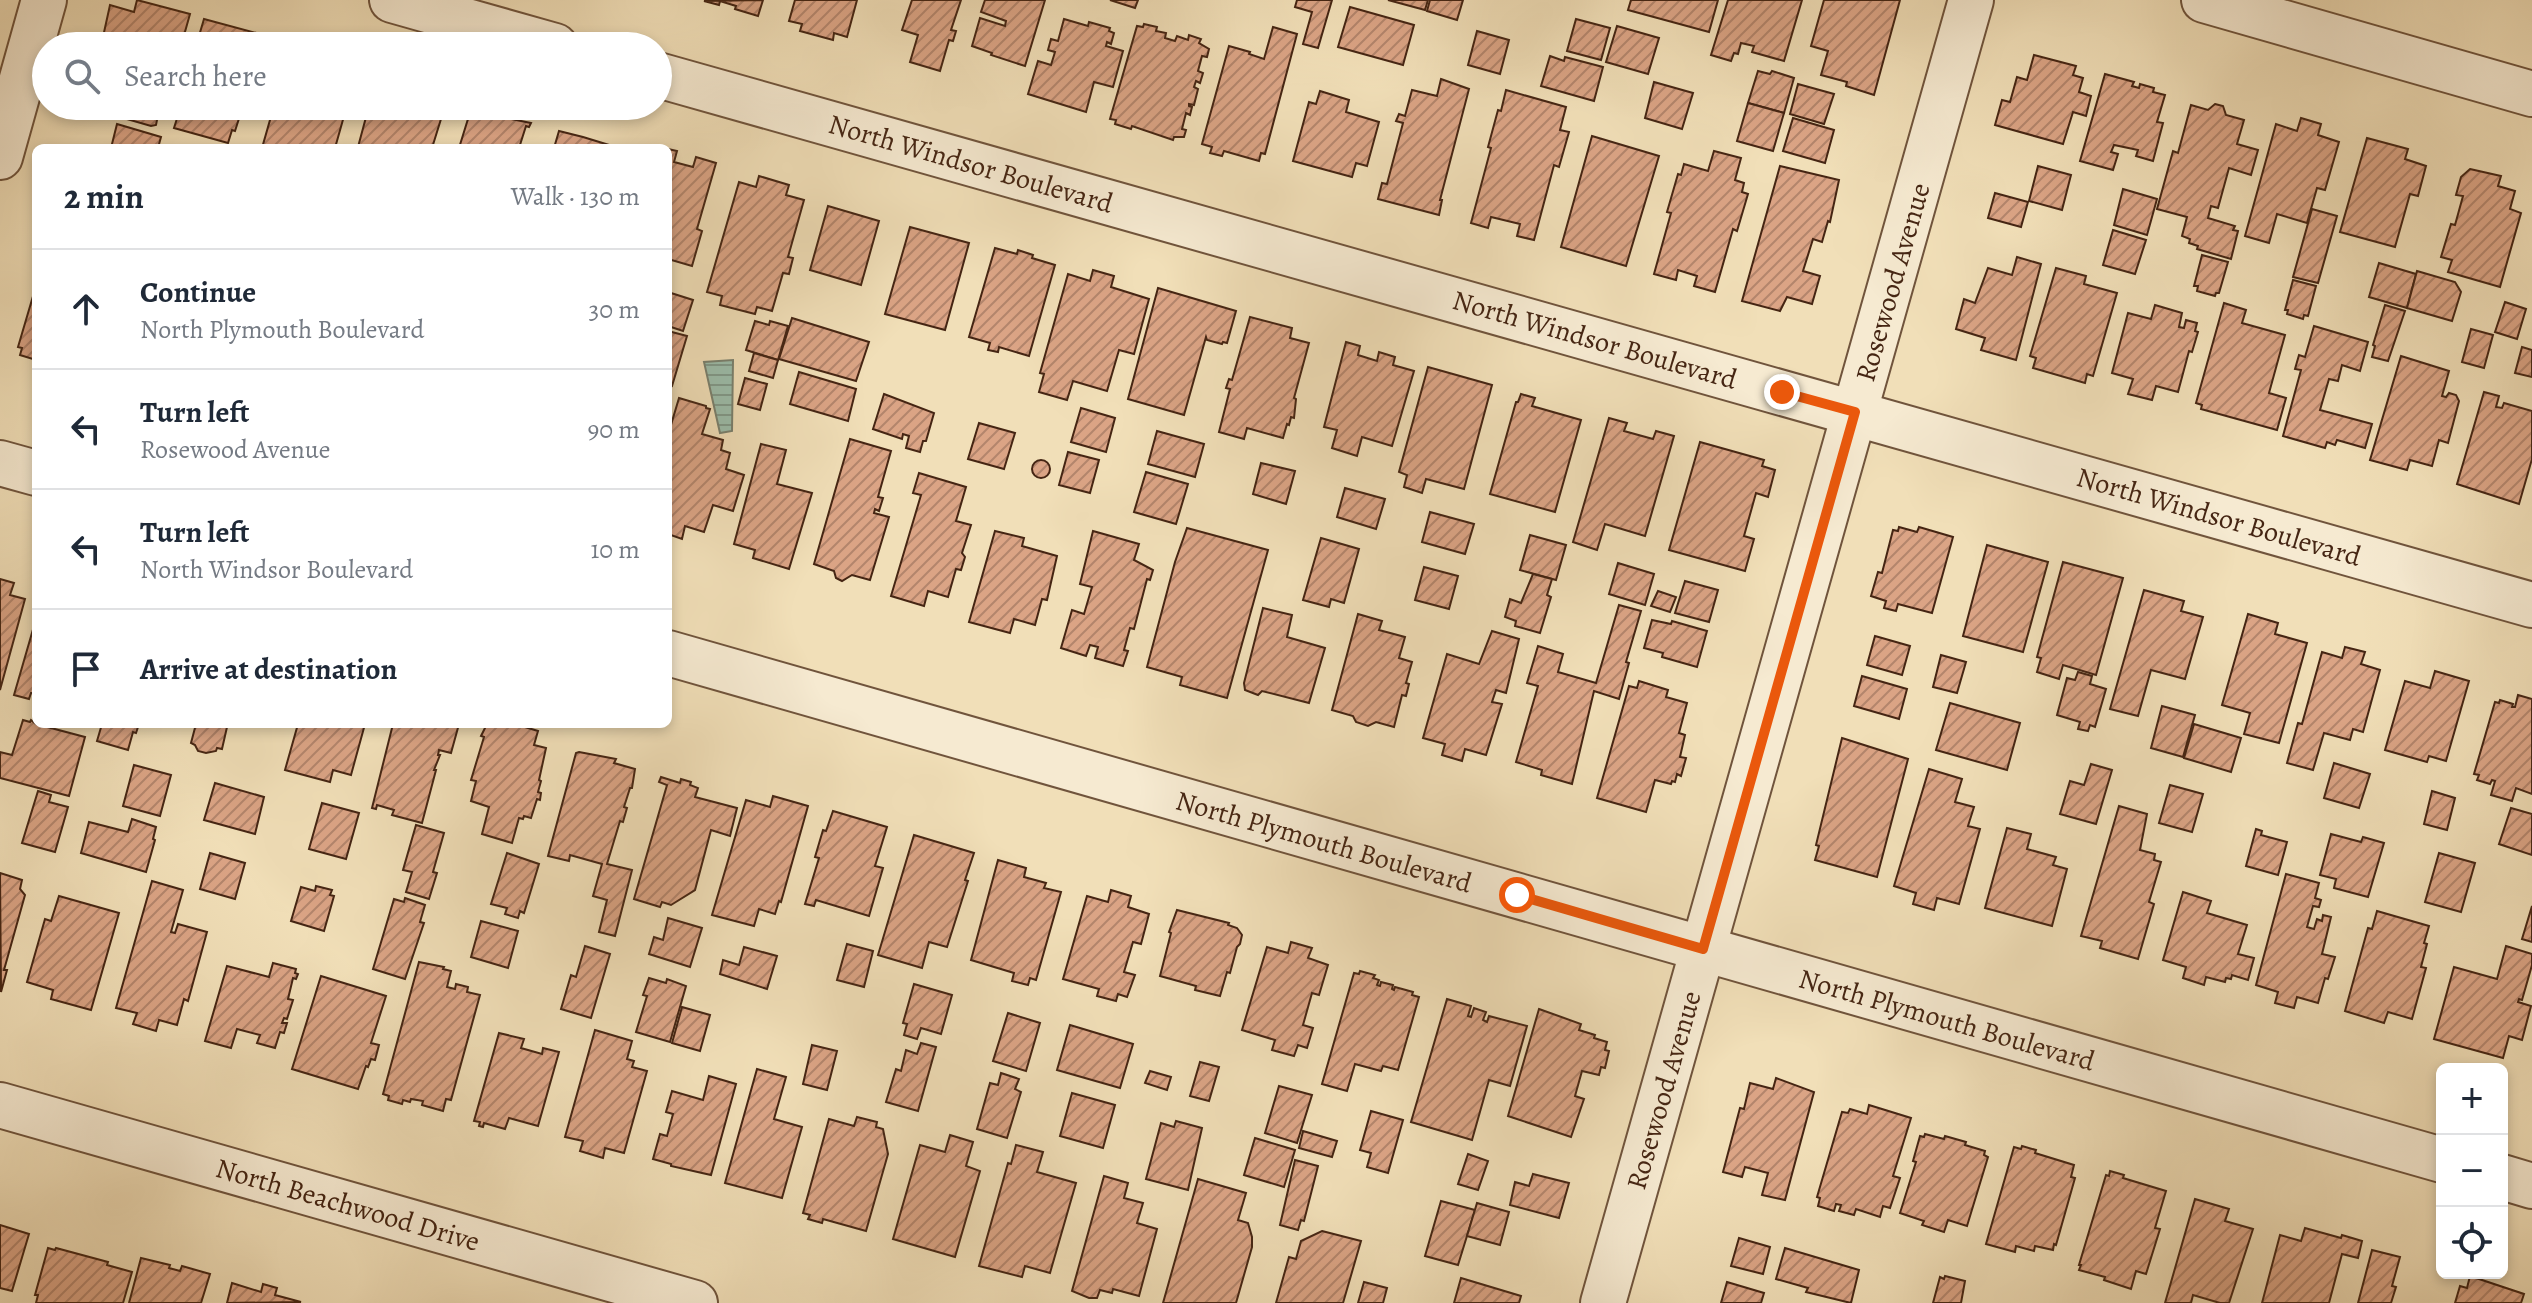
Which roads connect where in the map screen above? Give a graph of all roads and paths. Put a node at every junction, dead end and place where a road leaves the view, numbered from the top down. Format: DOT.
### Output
graph roads {
  1 [pos="44,0"];
  2 [pos="392,0"];
  3 [pos="1971,0"];
  4 [pos="2204,0"];
  5 [pos="35,32"];
  6 [pos="505,32"];
  7 [pos="32,43"];
  8 [pos="672,79"];
  9 [pos="2532,94"];
  10 [pos="0,157"];
  11 [pos="1855,412"];
  12 [pos="0,463"];
  13 [pos="32,472"];
  14 [pos="2532,605"];
  15 [pos="672,654"];
  16 [pos="1703,949"];
  17 [pos="0,1105"];
  18 [pos="2436,1158"];
  19 [pos="2508,1179"];
  20 [pos="2532,1186"];
  21 [pos="695,1303"];
  22 [pos="1603,1303"];
  1 -- 5 [label="street"];
  2 -- 6 [label="street"];
  3 -- 11 [label="street, Rosewood Avenue"];
  4 -- 9 [label="street"];
  7 -- 10 [label="street"];
  8 -- 11 [label="street, North Windsor Boulevard"];
  11 -- 14 [label="street, North Windsor Boulevard"];
  11 -- 16 [label="street, Rosewood Avenue"];
  12 -- 13 [label="street"];
  15 -- 16 [label="street, North Plymouth Boulevard"];
  16 -- 18 [label="street, North Plymouth Boulevard"];
  16 -- 22 [label="street, Rosewood Avenue"];
  17 -- 21 [label="street, North Beachwood Drive"];
  19 -- 20 [label="street"];
}
